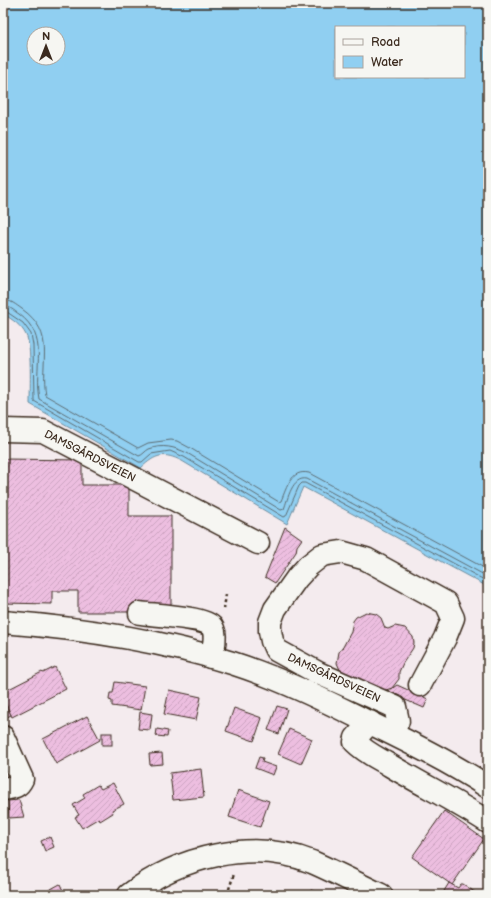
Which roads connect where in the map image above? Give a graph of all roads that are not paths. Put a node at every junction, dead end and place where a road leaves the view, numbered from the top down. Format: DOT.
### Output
graph roads {
  1 [pos="3,430"];
  2 [pos="258,543"];
  3 [pos="140,613"];
  4 [pos="3,622"];
  5 [pos="210,657"];
  6 [pos="420,685"];
  7 [pos="370,722"];
  8 [pos="392,733"];
  9 [pos="3,737"];
  10 [pos="488,787"];
  11 [pos="3,789"];
  12 [pos="488,822"];
  13 [pos="130,895"];
  14 [pos="381,895"];
  1 -- 2 [label="street, DAMSGÅRDSVEIEN"];
  3 -- 5 [label="street"];
  4 -- 5 [label="street"];
  5 -- 7 [label="street"];
  6 -- 8 [label="street, DAMSGÅRDSVEIEN"];
  7 -- 8 [label="street"];
  7 -- 12 [label="street"];
  8 -- 10 [label="street"];
  9 -- 11 [label="street"];
  13 -- 14 [label="street"];
}
